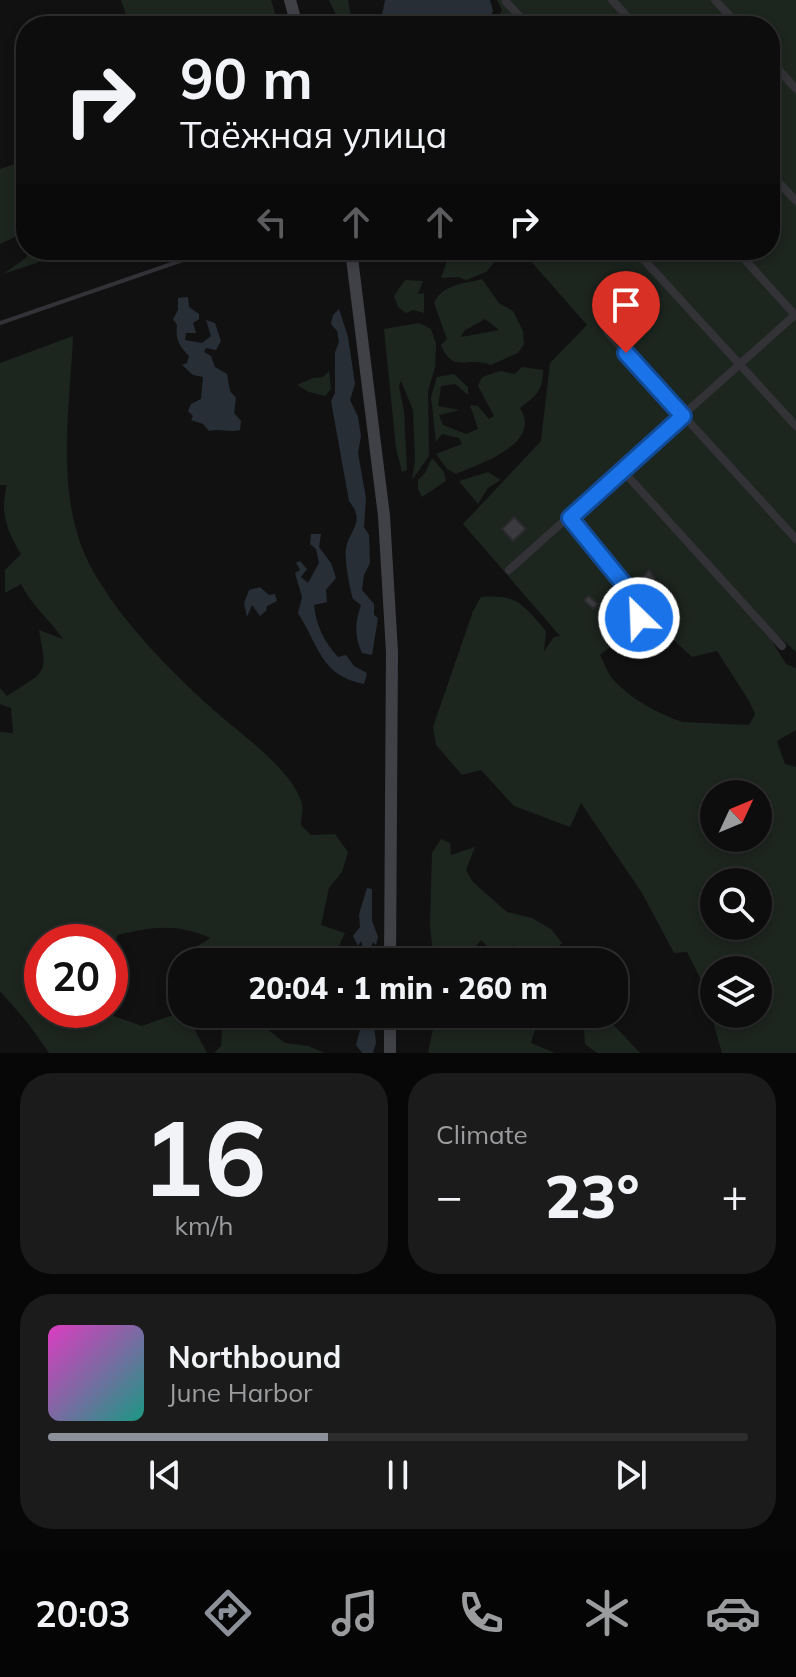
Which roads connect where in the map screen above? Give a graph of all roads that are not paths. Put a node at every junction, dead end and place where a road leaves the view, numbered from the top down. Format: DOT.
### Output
graph roads {
  1 [pos="612,0"];
  2 [pos="715,0"];
  3 [pos="506,2"];
  4 [pos="519,16"];
  5 [pos="627,16"];
  6 [pos="730,16"];
  7 [pos="780,71"];
  8 [pos="796,89"];
  9 [pos="780,184"];
  10 [pos="796,201"];
  11 [pos="183,260"];
  12 [pos="352,260"];
  13 [pos="644,260"];
  14 [pos="745,260"];
  15 [pos="796,315"];
  16 [pos="0,323"];
  17 [pos="608,333"];
  18 [pos="741,365"];
  19 [pos="683,416"];
  20 [pos="796,426"];
  21 [pos="623,471"];
  22 [pos="570,518"];
  23 [pos="796,539"];
  24 [pos="509,570"];
  25 [pos="782,646"];
  26 [pos="664,647"];
  27 [pos="390,948"];
  28 [pos="390,1028"];
  29 [pos="390,1053"];
  1 -- 5 [label="street"];
  2 -- 6 [label="street"];
  3 -- 4 [label="street"];
  7 -- 8 [label="street"];
  9 -- 10 [label="street"];
  11 -- 16 [label="lane"];
  12 -- 27 [label="main road"];
  13 -- 18 [label="street"];
  14 -- 15 [label="street"];
  15 -- 18 [label="street"];
  17 -- 19 [label="street"];
  18 -- 19 [label="street"];
  18 -- 20 [label="street"];
  19 -- 21 [label="street"];
  19 -- 23 [label="street"];
  21 -- 22 [label="street"];
  21 -- 25 [label="street"];
  22 -- 24 [label="street"];
  22 -- 26 [label="lane"];
  28 -- 29 [label="main road"];
}
